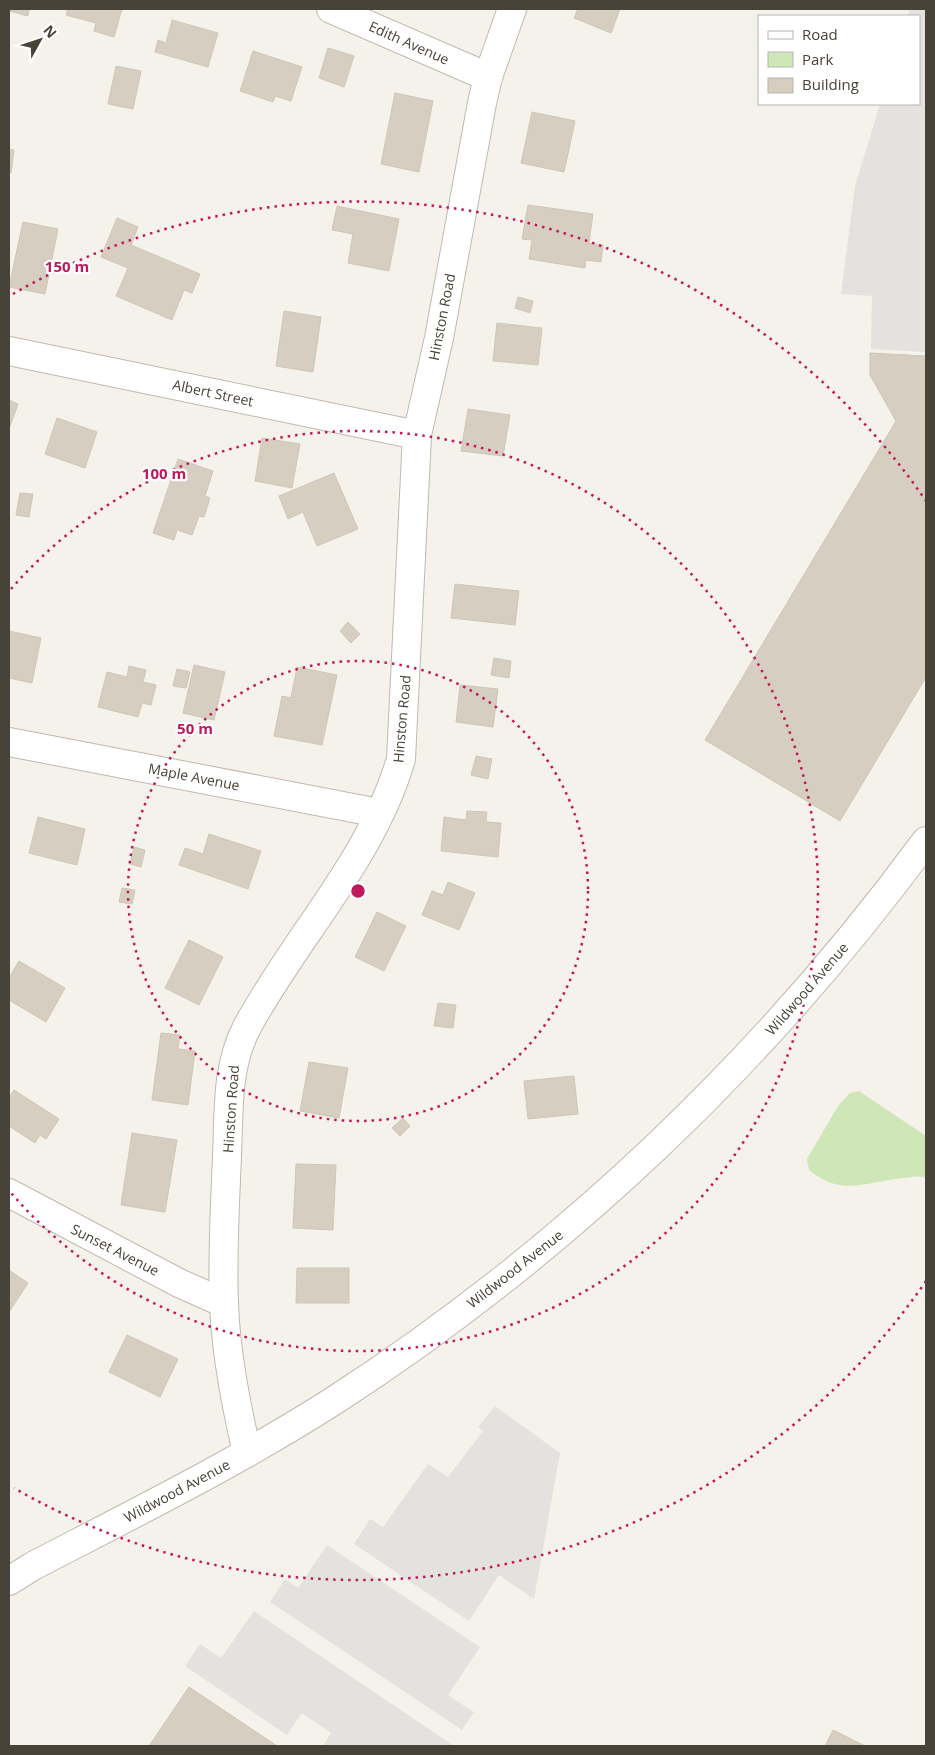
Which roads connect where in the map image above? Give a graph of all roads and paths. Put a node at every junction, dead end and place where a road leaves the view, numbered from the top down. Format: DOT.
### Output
graph roads {
  1 [pos="331,9"];
  2 [pos="512,9"];
  3 [pos="488,77"];
  4 [pos="9,351"];
  5 [pos="417,435"];
  6 [pos="9,742"];
  7 [pos="380,813"];
  8 [pos="926,841"];
  9 [pos="9,1193"];
  10 [pos="224,1302"];
  11 [pos="247,1453"];
  12 [pos="9,1581"];
  1 -- 3 [label="street, Edith Avenue"];
  2 -- 3 [label="street, Hinston Road"];
  3 -- 5 [label="street, Hinston Road"];
  4 -- 5 [label="street, Albert Street"];
  5 -- 7 [label="street, Hinston Road"];
  6 -- 7 [label="street, Maple Avenue"];
  7 -- 10 [label="street, Hinston Road"];
  8 -- 11 [label="street, Wildwood Avenue"];
  9 -- 10 [label="street, Sunset Avenue"];
  10 -- 11 [label="street, Hinston Road"];
  11 -- 12 [label="street, Wildwood Avenue"];
}
